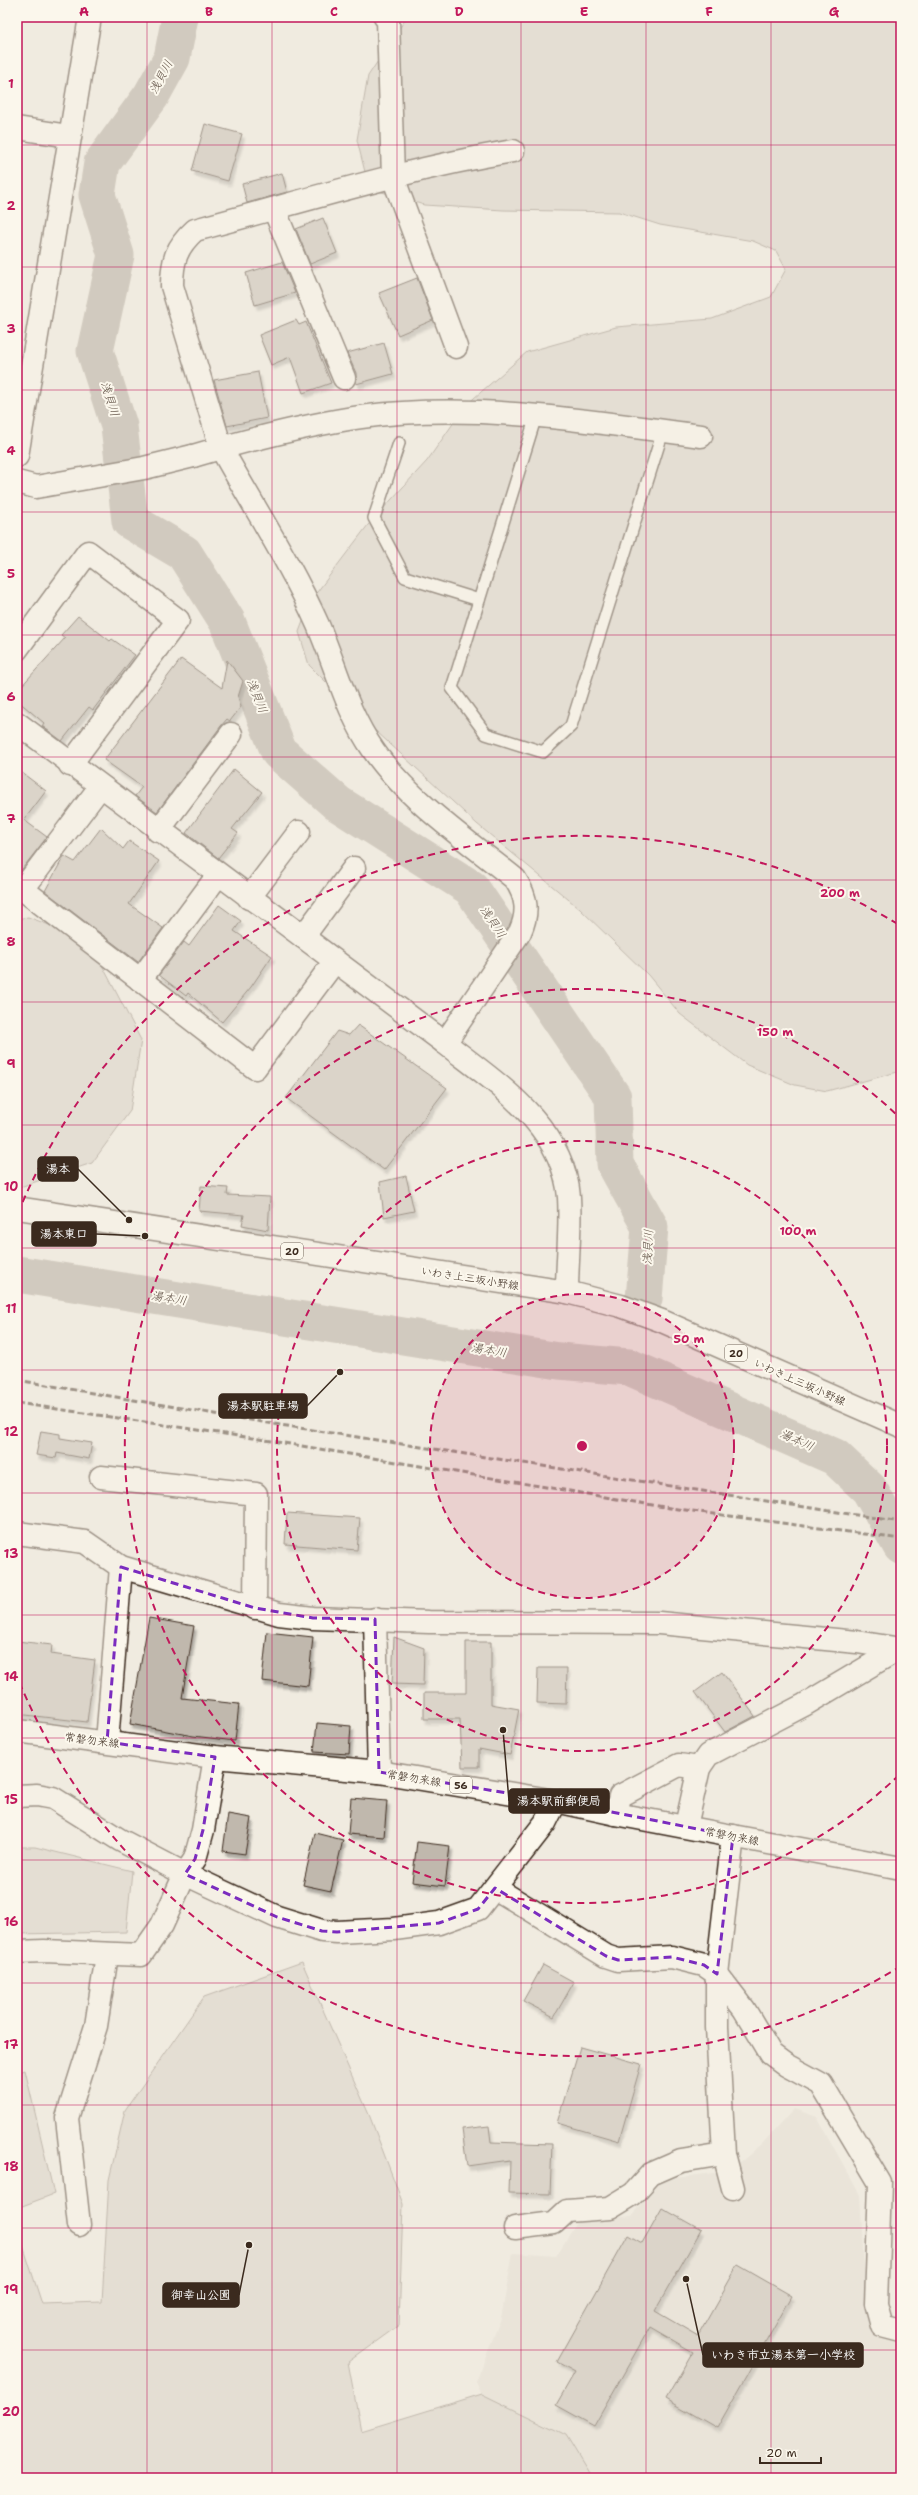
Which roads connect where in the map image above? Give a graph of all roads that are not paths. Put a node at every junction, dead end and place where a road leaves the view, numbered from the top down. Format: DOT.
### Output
graph roads {
  1 [pos="90,17"];
  2 [pos="385,17"];
  3 [pos="17,128"];
  4 [pos="69,136"];
  5 [pos="513,151"];
  6 [pos="393,177"];
  7 [pos="274,209"];
  8 [pos="456,347"];
  9 [pos="344,378"];
  10 [pos="536,416"];
  11 [pos="663,431"];
  12 [pos="701,436"];
  13 [pos="399,443"];
  14 [pos="221,448"];
  15 [pos="17,456"];
  16 [pos="17,482"];
  17 [pos="479,600"];
  18 [pos="17,649"];
  19 [pos="17,723"];
  20 [pos="231,734"];
  21 [pos="70,765"];
  22 [pos="100,787"];
  23 [pos="158,831"];
  24 [pos="299,832"];
  25 [pos="354,868"];
  26 [pos="218,875"];
  27 [pos="20,887"];
  28 [pos="249,898"];
  29 [pos="303,938"];
  30 [pos="335,961"];
  31 [pos="140,980"];
  32 [pos="445,1043"];
  33 [pos="17,1208"];
  34 [pos="567,1292"];
  35 [pos="901,1426"];
  36 [pos="101,1477"];
  37 [pos="17,1533"];
  38 [pos="122,1567"];
  39 [pos="255,1608"];
  40 [pos="375,1619"];
  41 [pos="900,1648"];
  42 [pos="17,1731"];
  43 [pos="107,1742"];
  44 [pos="215,1757"];
  45 [pos="699,1768"];
  46 [pos="379,1772"];
  47 [pos="17,1796"];
  48 [pos="556,1801"];
  49 [pos="616,1814"];
  50 [pos="686,1826"];
  51 [pos="733,1836"];
  52 [pos="901,1868"];
  53 [pos="185,1874"];
  54 [pos="495,1888"];
  55 [pos="17,1952"];
  56 [pos="107,1955"];
  57 [pos="717,1974"];
  58 [pos="724,2154"];
  59 [pos="733,2188"];
  60 [pos="79,2225"];
  61 [pos="515,2228"];
  62 [pos="901,2331"];
  1 -- 4 [label="street"];
  2 -- 6 [label="street"];
  3 -- 4 [label="street"];
  4 -- 15 [label="street"];
  5 -- 6 [label="street"];
  6 -- 7 [label="street"];
  6 -- 8 [label="street"];
  7 -- 9 [label="street"];
  7 -- 14 [label="street"];
  10 -- 11 [label="street"];
  10 -- 14 [label="street"];
  10 -- 17 [label="lane"];
  11 -- 12 [label="street"];
  11 -- 17 [label="lane"];
  13 -- 17 [label="lane"];
  14 -- 16 [label="street"];
  14 -- 32 [label="street"];
  18 -- 21 [label="street"];
  19 -- 21 [label="street"];
  20 -- 23 [label="street"];
  21 -- 22 [label="street"];
  22 -- 23 [label="street"];
  22 -- 27 [label="street"];
  23 -- 26 [label="street"];
  24 -- 28 [label="street"];
  25 -- 29 [label="street"];
  26 -- 28 [label="street"];
  26 -- 31 [label="street"];
  27 -- 31 [label="street"];
  28 -- 29 [label="street"];
  29 -- 30 [label="street"];
  30 -- 31 [label="street"];
  30 -- 32 [label="street"];
  32 -- 34 [label="street"];
  33 -- 34 [label="street, いわき上三坂小野線 / 20"];
  34 -- 35 [label="street, いわき上三坂小野線 / 20"];
  36 -- 39 [label="street"];
  37 -- 38 [label="street"];
  38 -- 39 [label="street"];
  38 -- 43 [label="street"];
  39 -- 40 [label="street"];
  40 -- 41 [label="street"];
  40 -- 46 [label="street"];
  41 -- 45 [label="street"];
  42 -- 43 [label="street, 常磐勿来線 / 56"];
  43 -- 44 [label="street, 常磐勿来線 / 56"];
  44 -- 46 [label="street, 常磐勿来線 / 56"];
  44 -- 53 [label="street"];
  45 -- 49 [label="street"];
  45 -- 50 [label="street"];
  46 -- 48 [label="street, 常磐勿来線 / 56"];
  47 -- 53 [label="street"];
  48 -- 49 [label="street, 常磐勿来線 / 56"];
  48 -- 54 [label="street"];
  49 -- 50 [label="street, 常磐勿来線 / 56"];
  50 -- 51 [label="street, 常磐勿来線 / 56"];
  51 -- 52 [label="street, 常磐勿来線 / 56"];
  51 -- 57 [label="street"];
  53 -- 54 [label="street"];
  53 -- 56 [label="street"];
  54 -- 57 [label="street"];
  55 -- 56 [label="street"];
  56 -- 60 [label="street"];
  57 -- 58 [label="street"];
  57 -- 62 [label="street"];
  58 -- 59 [label="street"];
  58 -- 61 [label="street"];
}
